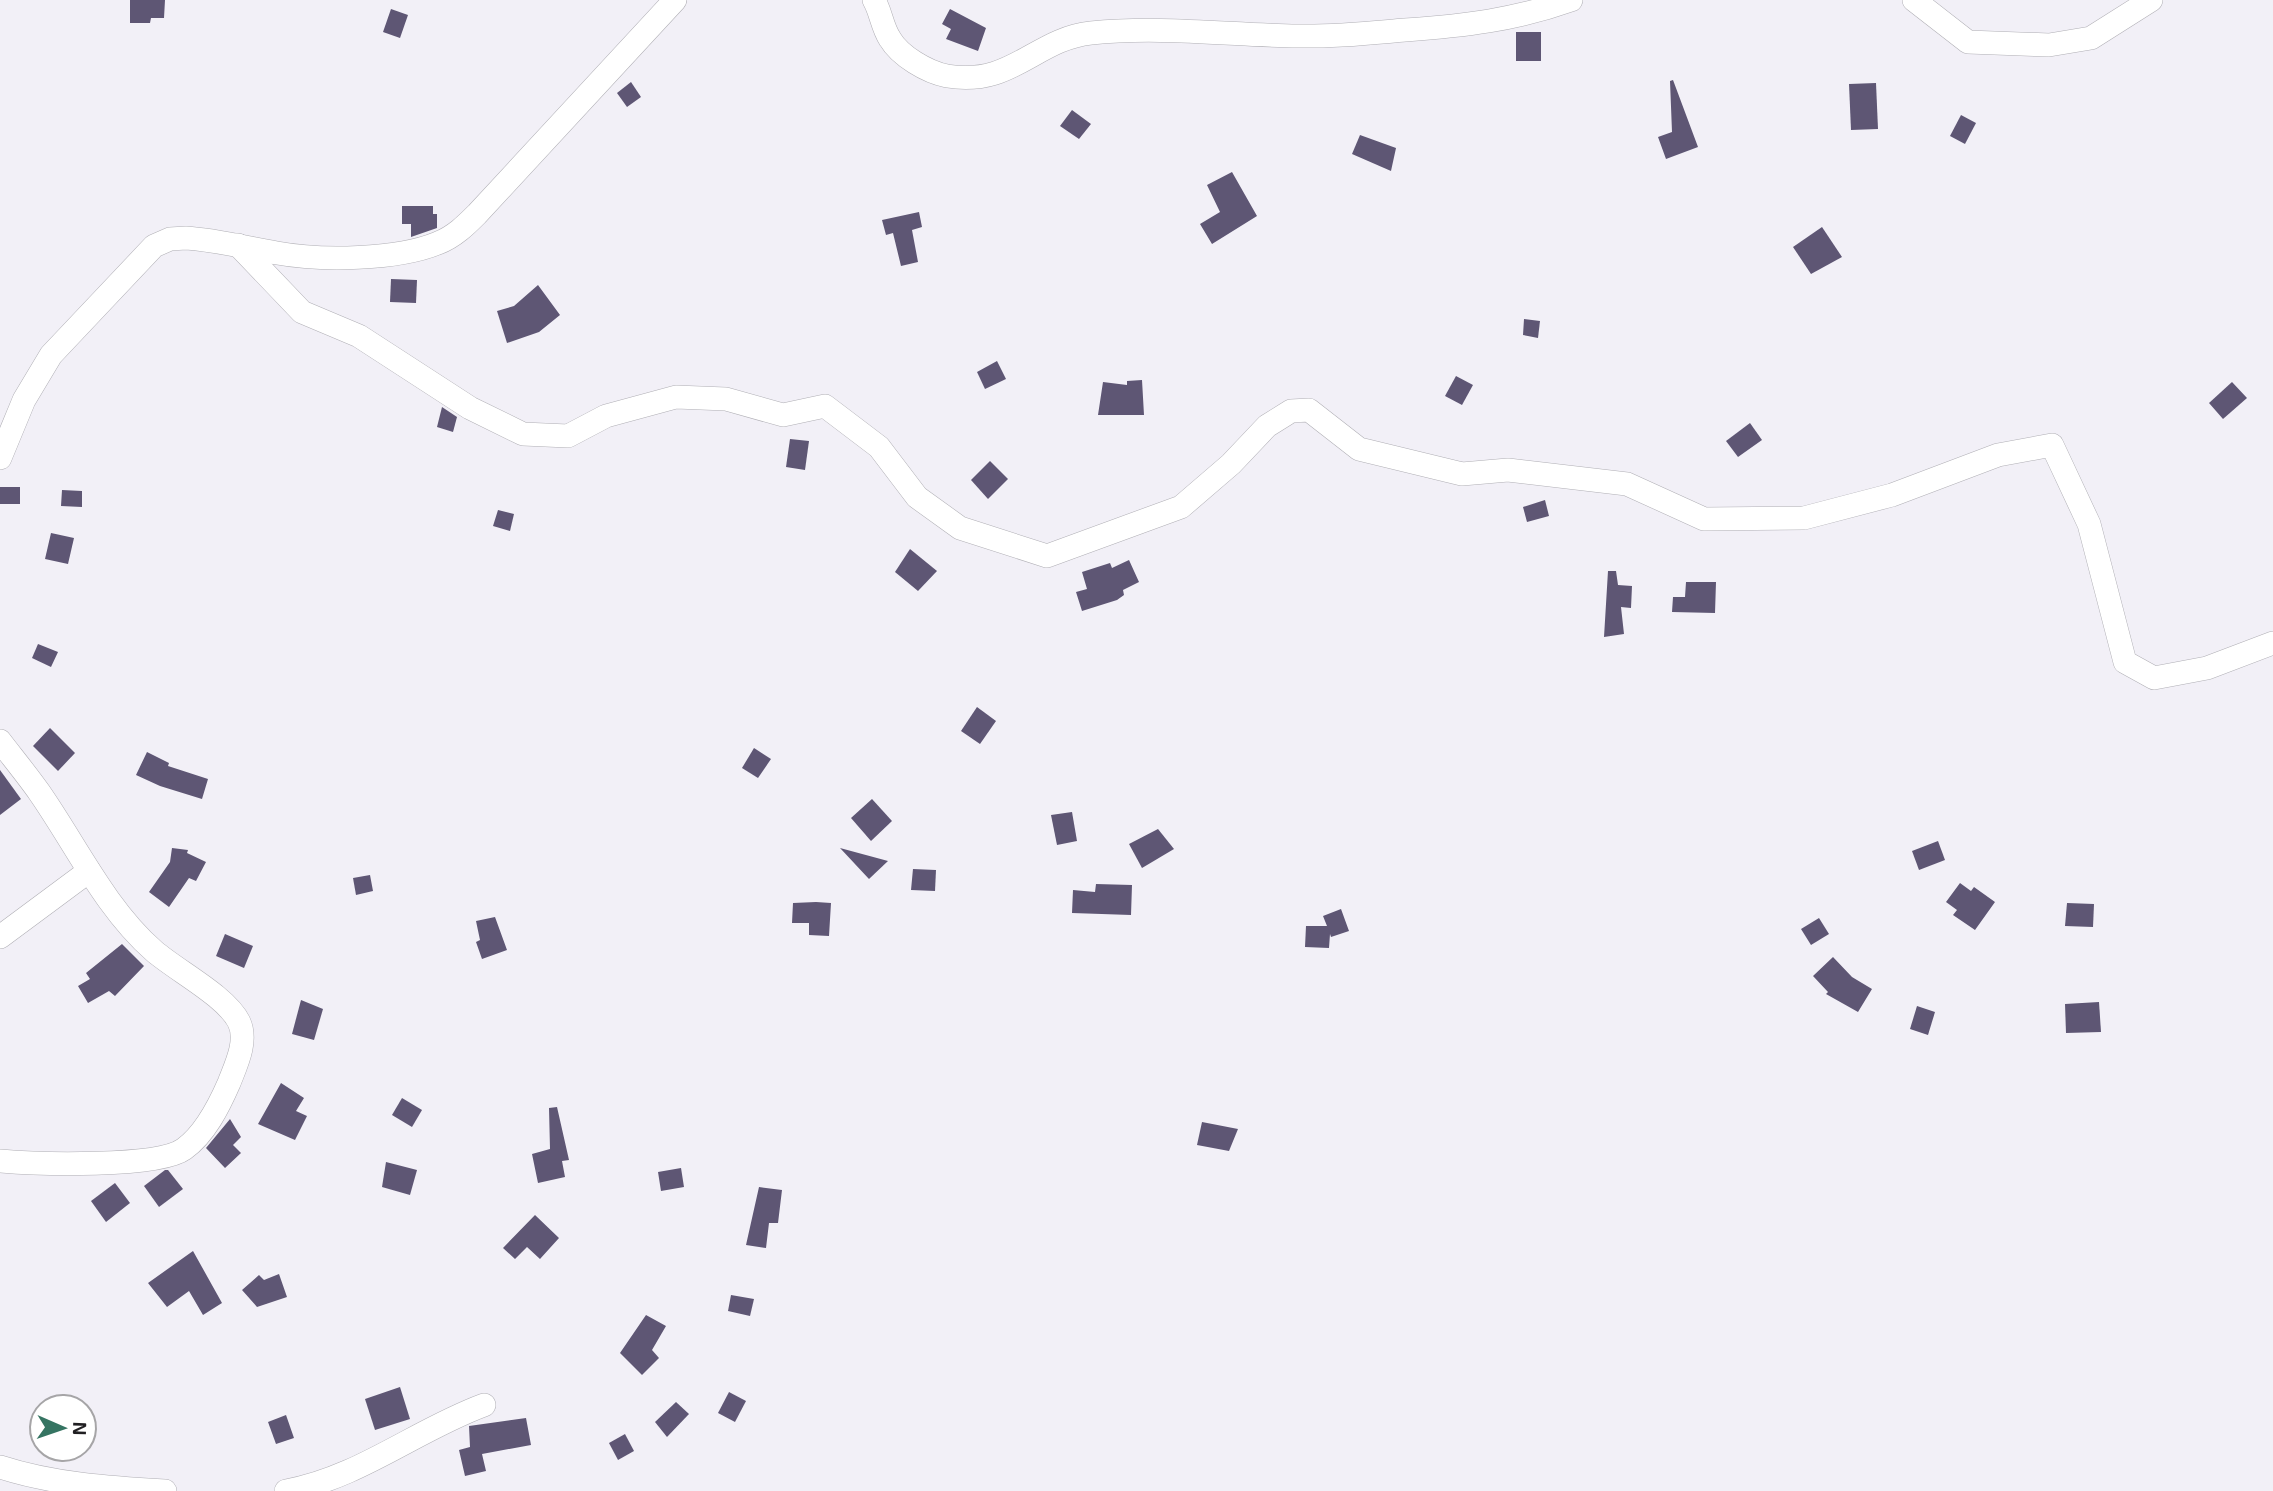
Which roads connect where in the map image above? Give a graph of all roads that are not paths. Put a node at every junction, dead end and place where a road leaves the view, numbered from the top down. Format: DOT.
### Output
graph roads {
  1 [pos="675,0"];
  2 [pos="874,0"];
  3 [pos="1571,0"];
  4 [pos="1914,0"];
  5 [pos="2151,0"];
  6 [pos="238,246"];
  7 [pos="0,458"];
  8 [pos="2273,643"];
  9 [pos="0,741"];
  10 [pos="89,870"];
  11 [pos="0,937"];
  12 [pos="0,1161"];
  13 [pos="484,1405"];
  14 [pos="0,1467"];
  15 [pos="165,1491"];
  16 [pos="286,1491"];
  1 -- 6 [label="street"];
  2 -- 3 [label="street"];
  4 -- 5 [label="street"];
  6 -- 7 [label="street"];
  6 -- 8 [label="street"];
  9 -- 10 [label="street"];
  10 -- 11 [label="street"];
  10 -- 12 [label="street"];
  13 -- 16 [label="street"];
  14 -- 15 [label="street"];
}
